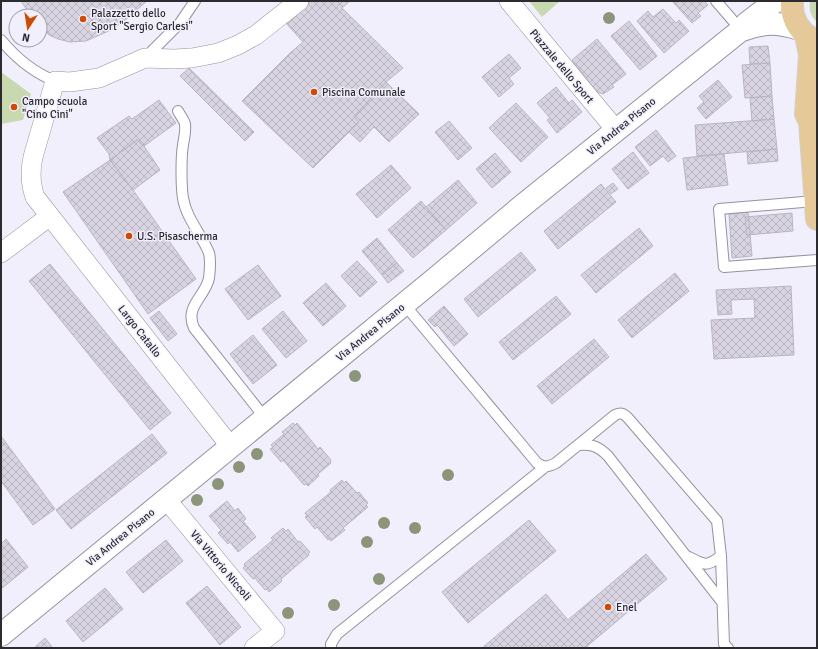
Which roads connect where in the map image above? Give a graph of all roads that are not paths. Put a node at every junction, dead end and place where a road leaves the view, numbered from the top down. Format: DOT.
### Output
graph roads {
  1 [pos="195,1"];
  2 [pos="299,1"];
  3 [pos="509,1"];
  4 [pos="716,1"];
  5 [pos="776,1"];
  6 [pos="792,1"];
  7 [pos="741,30"];
  8 [pos="808,35"];
  9 [pos="1,40"];
  10 [pos="145,58"];
  11 [pos="55,81"];
  12 [pos="817,100"];
  13 [pos="178,111"];
  14 [pos="810,122"];
  15 [pos="616,130"];
  16 [pos="816,210"];
  17 [pos="50,216"];
  18 [pos="1,253"];
  19 [pos="817,260"];
  20 [pos="404,304"];
  21 [pos="265,418"];
  22 [pos="578,445"];
  23 [pos="231,447"];
  24 [pos="546,467"];
  25 [pos="166,499"];
  26 [pos="687,556"];
  27 [pos="721,556"];
  28 [pos="722,602"];
  29 [pos="1,635"];
  30 [pos="723,647"];
  31 [pos="254,648"];
  32 [pos="331,648"];
  1 -- 10 [label="lane"];
  2 -- 10 [label="street"];
  3 -- 15 [label="street, Piazzale dello Sport"];
  4 -- 7 [label="lane"];
  5 -- 7 [label="street, Via Andrea Pisano"];
  6 -- 8 [label="main road"];
  7 -- 8 [label="street, Via Andrea Pisano"];
  7 -- 15 [label="street, Via Andrea Pisano"];
  8 -- 14 [label="main road"];
  9 -- 11 [label="lane"];
  10 -- 11 [label="street"];
  11 -- 17 [label="street, Largo Catallo"];
  12 -- 14 [label="main road"];
  13 -- 21 [label="lane"];
  14 -- 16 [label="main road"];
  15 -- 20 [label="street, Via Andrea Pisano"];
  16 -- 19 [label="lane"];
  17 -- 18 [label="street"];
  17 -- 23 [label="street, Largo Catallo"];
  20 -- 21 [label="street, Via Andrea Pisano"];
  20 -- 24 [label="lane"];
  21 -- 23 [label="street, Via Andrea Pisano"];
  22 -- 24 [label="lane"];
  22 -- 26 [label="lane"];
  22 -- 27 [label="lane"];
  23 -- 25 [label="street, Via Andrea Pisano"];
  24 -- 32 [label="lane"];
  25 -- 29 [label="street, Via Andrea Pisano"];
  25 -- 31 [label="street, Via Vittorio Niccoli"];
  26 -- 27 [label="lane"];
  26 -- 28 [label="lane"];
  27 -- 28 [label="lane"];
  28 -- 30 [label="lane"];
}
